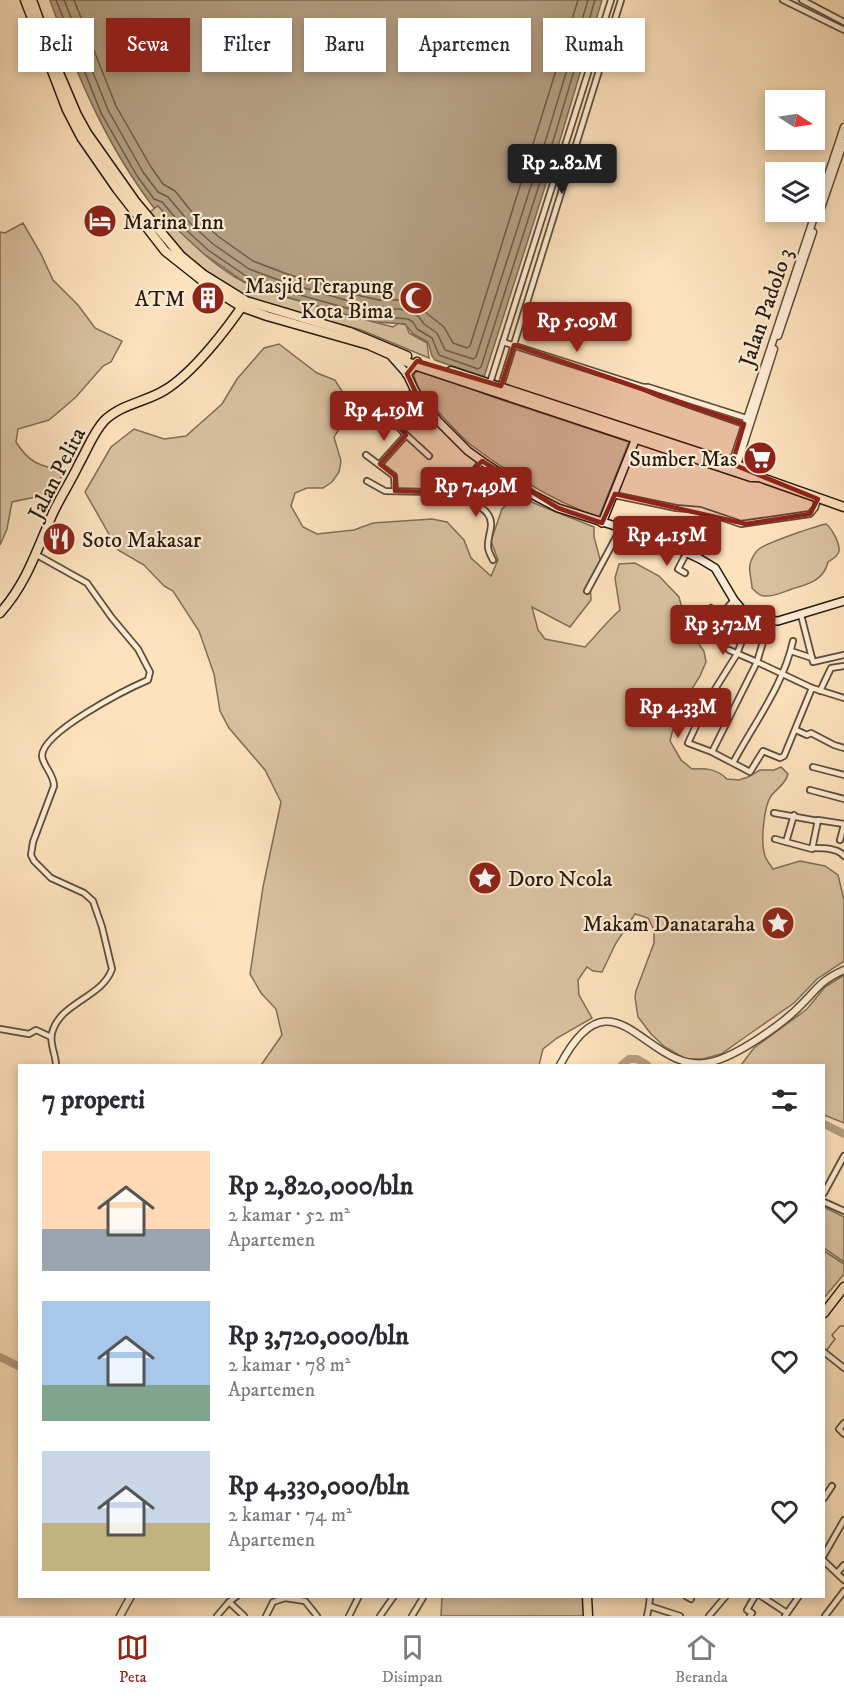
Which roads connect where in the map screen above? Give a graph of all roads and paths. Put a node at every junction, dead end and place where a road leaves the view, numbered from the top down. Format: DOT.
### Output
graph roads {
  1 [pos="25,0"];
  2 [pos="32,0"];
  3 [pos="611,0"];
  4 [pos="621,0"];
  5 [pos="783,0"];
  6 [pos="802,0"];
  7 [pos="32,11"];
  8 [pos="844,22"];
  9 [pos="844,30"];
  10 [pos="844,127"];
  11 [pos="570,130"];
  12 [pos="580,133"];
  13 [pos="844,141"];
  14 [pos="825,188"];
  15 [pos="825,192"];
  16 [pos="814,222"];
  17 [pos="244,304"];
  18 [pos="349,335"];
  19 [pos="503,342"];
  20 [pos="514,345"];
  21 [pos="384,352"];
  22 [pos="416,363"];
  23 [pos="407,374"];
  24 [pos="490,383"];
  25 [pos="760,385"];
  26 [pos="501,386"];
  27 [pos="415,391"];
  28 [pos="745,421"];
  29 [pos="406,435"];
  30 [pos="636,438"];
  31 [pos="366,455"];
  32 [pos="429,456"];
  33 [pos="482,461"];
  34 [pos="380,464"];
  35 [pos="734,465"];
  36 [pos="759,477"];
  37 [pos="367,481"];
  38 [pos="464,483"];
  39 [pos="395,491"];
  40 [pos="614,495"];
  41 [pos="818,499"];
  42 [pos="844,507"];
  43 [pos="602,523"];
  44 [pos="621,528"];
  45 [pos="687,552"];
  46 [pos="37,555"];
  47 [pos="493,560"];
  48 [pos="685,573"];
  49 [pos="587,591"];
  50 [pos="734,600"];
  51 [pos="844,601"];
  52 [pos="711,609"];
  53 [pos="0,613"];
  54 [pos="801,615"];
  55 [pos="720,616"];
  56 [pos="751,617"];
  57 [pos="769,622"];
  58 [pos="746,631"];
  59 [pos="793,641"];
  60 [pos="729,650"];
  61 [pos="791,651"];
  62 [pos="737,654"];
  63 [pos="844,655"];
  64 [pos="812,658"];
  65 [pos="757,662"];
  66 [pos="844,666"];
  67 [pos="782,674"];
  68 [pos="812,688"];
  69 [pos="820,691"];
  70 [pos="844,698"];
  71 [pos="707,702"];
  72 [pos="730,714"];
  73 [pos="796,730"];
  74 [pos="844,748"];
  75 [pos="712,752"];
  76 [pos="734,761"];
  77 [pos="813,767"];
  78 [pos="844,775"];
  79 [pos="810,790"];
  80 [pos="844,799"];
  81 [pos="774,813"];
  82 [pos="794,816"];
  83 [pos="818,821"];
  84 [pos="844,824"];
  85 [pos="775,839"];
  86 [pos="840,840"];
  87 [pos="786,842"];
  88 [pos="813,848"];
  89 [pos="844,856"];
  90 [pos="844,970"];
  91 [pos="0,1029"];
  92 [pos="51,1037"];
  93 [pos="56,1064"];
  94 [pos="560,1064"];
  95 [pos="697,1064"];
  96 [pos="697,1064"];
  97 [pos="844,1156"];
  98 [pos="825,1191"];
  99 [pos="825,1202"];
  100 [pos="844,1211"];
  101 [pos="844,1287"];
  102 [pos="825,1312"];
  103 [pos="826,1354"];
  104 [pos="844,1368"];
  105 [pos="844,1423"];
  106 [pos="844,1434"];
  107 [pos="832,1486"];
  108 [pos="825,1496"];
  109 [pos="844,1520"];
  110 [pos="825,1553"];
  111 [pos="825,1563"];
  112 [pos="844,1565"];
  113 [pos="837,1573"];
  114 [pos="844,1580"];
  115 [pos="844,1591"];
  116 [pos="130,1598"];
  117 [pos="234,1598"];
  118 [pos="358,1598"];
  119 [pos="393,1598"];
  120 [pos="423,1598"];
  121 [pos="587,1598"];
  122 [pos="650,1598"];
  123 [pos="724,1598"];
  124 [pos="754,1598"];
  125 [pos="765,1598"];
  126 [pos="798,1598"];
  127 [pos="229,1602"];
  128 [pos="649,1606"];
  129 [pos="786,1614"];
  130 [pos="120,1616"];
  131 [pos="217,1616"];
  132 [pos="244,1616"];
  133 [pos="266,1616"];
  134 [pos="317,1616"];
  135 [pos="349,1616"];
  136 [pos="380,1616"];
  137 [pos="412,1616"];
  138 [pos="588,1616"];
  139 [pos="647,1616"];
  140 [pos="680,1616"];
  141 [pos="709,1616"];
  142 [pos="750,1616"];
  143 [pos="825,1616"];
  1 -- 7 [label="highway"];
  2 -- 7 [label="highway"];
  3 -- 11 [label="street"];
  4 -- 12 [label="street"];
  5 -- 9 [label="street"];
  6 -- 8 [label="street"];
  7 -- 17 [label="highway"];
  10 -- 14 [label="street, Jalan Padolo 3"];
  11 -- 12 [label="street"];
  11 -- 19 [label="street"];
  12 -- 20 [label="street"];
  13 -- 15 [label="street, Jalan Padolo 3"];
  16 -- 25 [label="street, Jalan Padolo 3"];
  17 -- 18 [label="highway"];
  17 -- 46 [label="highway, Jalan Pelita"];
  18 -- 21 [label="highway"];
  18 -- 22 [label="highway"];
  19 -- 20 [label="street"];
  19 -- 24 [label="street"];
  20 -- 26 [label="street"];
  20 -- 28 [label="street"];
  21 -- 22 [label="highway"];
  21 -- 23 [label="main road"];
  22 -- 23 [label="highway"];
  22 -- 24 [label="highway"];
  22 -- 30 [label="highway"];
  23 -- 27 [label="main road"];
  24 -- 26 [label="highway"];
  25 -- 28 [label="street, Jalan Padolo 3"];
  25 -- 35 [label="street, Jalan Padolo 3"];
  26 -- 35 [label="highway"];
  27 -- 29 [label="street"];
  27 -- 33 [label="main road"];
  28 -- 35 [label="street, Jalan Padolo 3"];
  29 -- 32 [label="street"];
  29 -- 34 [label="street"];
  30 -- 36 [label="highway"];
  30 -- 40 [label="main road"];
  31 -- 34 [label="street"];
  33 -- 38 [label="street"];
  33 -- 43 [label="main road"];
  34 -- 39 [label="street"];
  35 -- 36 [label="highway"];
  36 -- 41 [label="highway"];
  37 -- 39 [label="street"];
  38 -- 39 [label="street"];
  38 -- 47 [label="street"];
  40 -- 41 [label="street"];
  40 -- 43 [label="main road"];
  41 -- 42 [label="highway"];
  43 -- 44 [label="main road"];
  44 -- 45 [label="main road"];
  44 -- 49 [label="street"];
  45 -- 48 [label="street"];
  45 -- 50 [label="main road"];
  46 -- 53 [label="highway, Jalan Pelita"];
  46 -- 92 [label="street"];
  50 -- 55 [label="street"];
  50 -- 56 [label="main road"];
  51 -- 54 [label="main road"];
  52 -- 55 [label="street"];
  54 -- 57 [label="main road"];
  54 -- 64 [label="street"];
  55 -- 58 [label="street"];
  56 -- 57 [label="main road"];
  56 -- 58 [label="street"];
  57 -- 65 [label="street"];
  58 -- 62 [label="street"];
  59 -- 61 [label="street"];
  60 -- 62 [label="street"];
  61 -- 64 [label="street"];
  61 -- 67 [label="street"];
  62 -- 65 [label="street"];
  62 -- 71 [label="street"];
  63 -- 64 [label="street"];
  65 -- 67 [label="street"];
  65 -- 72 [label="street"];
  66 -- 69 [label="street"];
  67 -- 68 [label="street"];
  67 -- 76 [label="street"];
  68 -- 69 [label="street"];
  68 -- 73 [label="street"];
  69 -- 70 [label="street"];
  71 -- 72 [label="street"];
  71 -- 75 [label="street"];
  72 -- 75 [label="street"];
  73 -- 74 [label="street"];
  73 -- 76 [label="street"];
  75 -- 76 [label="street"];
  77 -- 78 [label="street"];
  79 -- 80 [label="street"];
  81 -- 82 [label="street"];
  82 -- 83 [label="street"];
  82 -- 87 [label="street"];
  83 -- 84 [label="street"];
  83 -- 88 [label="street"];
  84 -- 86 [label="street"];
  85 -- 87 [label="street"];
  87 -- 88 [label="street"];
  88 -- 89 [label="street"];
  90 -- 95 [label="street"];
  91 -- 92 [label="street"];
  92 -- 93 [label="street"];
  94 -- 96 [label="street"];
  97 -- 98 [label="street"];
  99 -- 100 [label="street"];
  101 -- 102 [label="highway"];
  103 -- 104 [label="street"];
  105 -- 106 [label="street"];
  107 -- 108 [label="street"];
  109 -- 110 [label="street"];
  111 -- 113 [label="street"];
  112 -- 113 [label="street"];
  113 -- 114 [label="street"];
  115 -- 143 [label="street"];
  116 -- 130 [label="street"];
  117 -- 127 [label="street"];
  118 -- 135 [label="street"];
  119 -- 136 [label="street"];
  120 -- 137 [label="street"];
  121 -- 138 [label="highway"];
  122 -- 128 [label="street"];
  123 -- 141 [label="street"];
  124 -- 142 [label="street"];
  125 -- 129 [label="street"];
  126 -- 129 [label="street"];
  127 -- 131 [label="street"];
  127 -- 132 [label="street"];
  128 -- 139 [label="street"];
  128 -- 140 [label="street"];
  133 -- 134 [label="street"];
}
